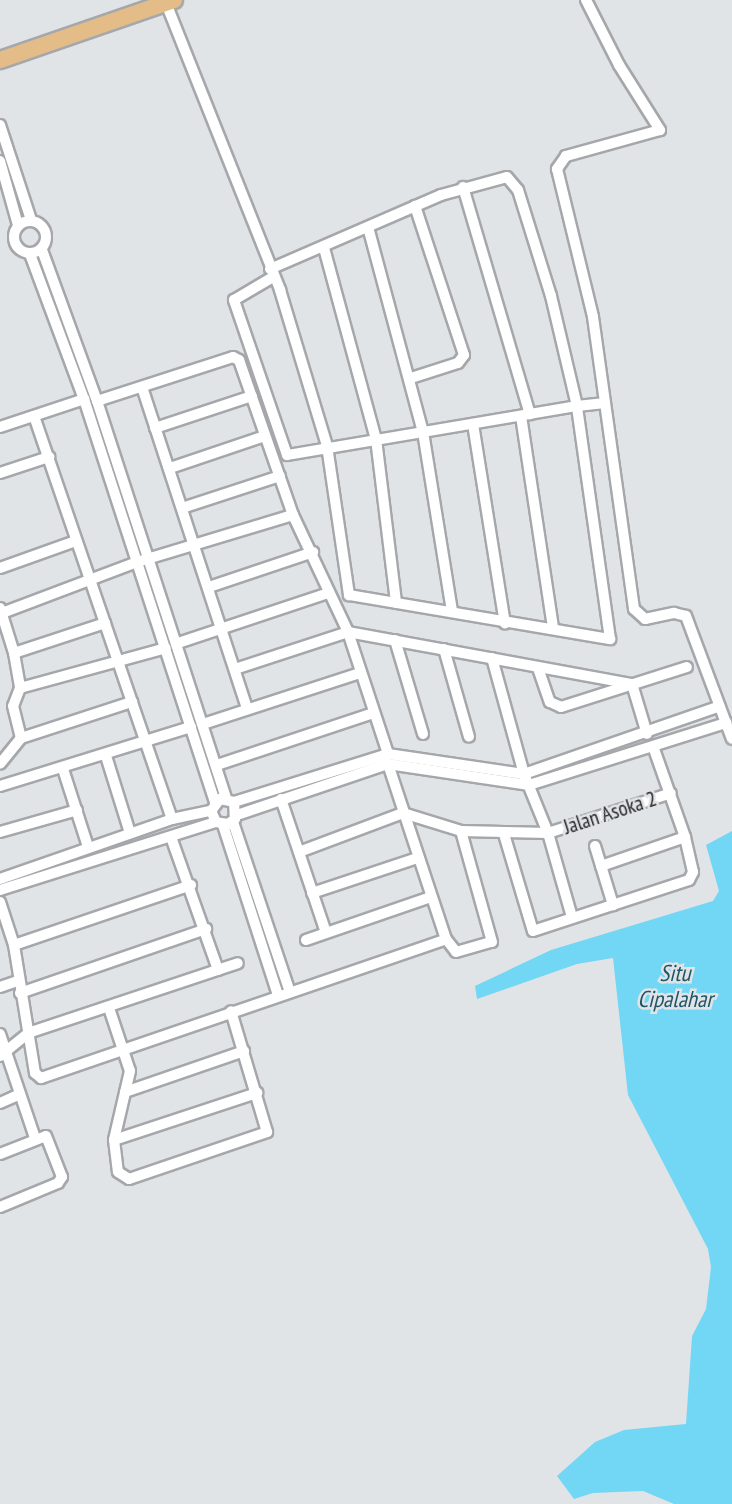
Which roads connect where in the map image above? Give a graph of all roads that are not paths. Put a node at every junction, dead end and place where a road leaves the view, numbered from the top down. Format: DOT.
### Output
graph roads {
  1 [pos="586,0"];
  2 [pos="171,1"];
  3 [pos="0,60"];
  4 [pos="0,125"];
  5 [pos="0,160"];
  6 [pos="463,187"];
  7 [pos="415,206"];
  8 [pos="31,220"];
  9 [pos="18,225"];
  10 [pos="368,227"];
  11 [pos="324,248"];
  12 [pos="41,250"];
  13 [pos="30,254"];
  14 [pos="272,273"];
  15 [pos="411,378"];
  16 [pos="142,387"];
  17 [pos="252,396"];
  18 [pos="84,399"];
  19 [pos="97,401"];
  20 [pos="606,403"];
  21 [pos="577,407"];
  22 [pos="526,415"];
  23 [pos="34,416"];
  24 [pos="474,424"];
  25 [pos="0,427"];
  26 [pos="155,428"];
  27 [pos="423,432"];
  28 [pos="265,436"];
  29 [pos="376,439"];
  30 [pos="327,446"];
  31 [pos="49,457"];
  32 [pos="170,468"];
  33 [pos="0,473"];
  34 [pos="280,475"];
  35 [pos="182,508"];
  36 [pos="293,515"];
  37 [pos="76,541"];
  38 [pos="194,546"];
  39 [pos="313,552"];
  40 [pos="150,559"];
  41 [pos="137,562"];
  42 [pos="0,568"];
  43 [pos="90,580"];
  44 [pos="209,587"];
  45 [pos="328,593"];
  46 [pos="396,603"];
  47 [pos="1,611"];
  48 [pos="452,612"];
  49 [pos="105,623"];
  50 [pos="505,623"];
  51 [pos="220,628"];
  52 [pos="553,628"];
  53 [pos="348,632"];
  54 [pos="395,640"];
  55 [pos="178,643"];
  56 [pos="166,648"];
  57 [pos="444,649"];
  58 [pos="14,653"];
  59 [pos="492,658"];
  60 [pos="120,663"];
  61 [pos="687,667"];
  62 [pos="538,668"];
  63 [pos="235,669"];
  64 [pos="360,673"];
  65 [pos="632,684"];
  66 [pos="20,688"];
  67 [pos="132,702"];
  68 [pos="720,706"];
  69 [pos="247,709"];
  70 [pos="14,712"];
  71 [pos="373,713"];
  72 [pos="0,715"];
  73 [pos="726,723"];
  74 [pos="203,724"];
  75 [pos="191,727"];
  76 [pos="423,734"];
  77 [pos="647,734"];
  78 [pos="469,737"];
  79 [pos="21,738"];
  80 [pos="732,739"];
  81 [pos="147,743"];
  82 [pos="653,746"];
  83 [pos="106,756"];
  84 [pos="388,759"];
  85 [pos="0,764"];
  86 [pos="217,765"];
  87 [pos="63,769"];
  88 [pos="526,780"];
  89 [pos="0,786"];
  90 [pos="671,793"];
  91 [pos="281,799"];
  92 [pos="221,803"];
  93 [pos="76,810"];
  94 [pos="403,813"];
  95 [pos="172,819"];
  96 [pos="227,821"];
  97 [pos="461,831"];
  98 [pos="0,832"];
  99 [pos="130,833"];
  100 [pos="504,834"];
  101 [pos="548,834"];
  102 [pos="171,837"];
  103 [pos="685,838"];
  104 [pos="595,846"];
  105 [pos="88,847"];
  106 [pos="299,852"];
  107 [pos="417,858"];
  108 [pos="601,866"];
  109 [pos="0,879"];
  110 [pos="191,886"];
  111 [pos="0,890"];
  112 [pos="312,893"];
  113 [pos="431,897"];
  114 [pos="0,902"];
  115 [pos="614,905"];
  116 [pos="572,917"];
  117 [pos="206,929"];
  118 [pos="326,933"];
  119 [pos="446,939"];
  120 [pos="0,940"];
  121 [pos="306,940"];
  122 [pos="13,941"];
  123 [pos="238,963"];
  124 [pos="218,970"];
  125 [pos="17,981"];
  126 [pos="0,987"];
  127 [pos="290,992"];
  128 [pos="20,993"];
  129 [pos="278,995"];
  130 [pos="109,1008"];
  131 [pos="231,1011"];
  132 [pos="28,1033"];
  133 [pos="0,1034"];
  134 [pos="122,1048"];
  135 [pos="244,1051"];
  136 [pos="4,1054"];
  137 [pos="125,1092"];
  138 [pos="257,1093"];
  139 [pos="18,1096"];
  140 [pos="0,1103"];
  141 [pos="35,1138"];
  142 [pos="114,1140"];
  143 [pos="0,1154"];
  144 [pos="0,1207"];
  1 -- 20 [label="street"];
  2 -- 3 [label="main road"];
  2 -- 14 [label="street"];
  4 -- 8 [label="street"];
  5 -- 9 [label="street"];
  6 -- 7 [label="street"];
  6 -- 21 [label="street"];
  6 -- 22 [label="street"];
  7 -- 10 [label="street"];
  7 -- 15 [label="street"];
  8 -- 9 [label="street"];
  8 -- 12 [label="street"];
  9 -- 13 [label="street"];
  10 -- 11 [label="street"];
  10 -- 15 [label="street"];
  11 -- 14 [label="street"];
  11 -- 29 [label="street"];
  12 -- 13 [label="street"];
  12 -- 19 [label="street"];
  13 -- 18 [label="street"];
  14 -- 30 [label="street"];
  14 -- 30 [label="street"];
  15 -- 27 [label="street"];
  16 -- 17 [label="street"];
  16 -- 19 [label="street"];
  16 -- 26 [label="street"];
  17 -- 26 [label="street"];
  17 -- 28 [label="street"];
  18 -- 23 [label="street"];
  18 -- 41 [label="street"];
  19 -- 40 [label="street"];
  20 -- 21 [label="street"];
  20 -- 68 [label="street"];
  21 -- 22 [label="street"];
  21 -- 52 [label="street"];
  22 -- 24 [label="street"];
  22 -- 52 [label="street"];
  23 -- 25 [label="street"];
  23 -- 31 [label="street"];
  24 -- 27 [label="street"];
  24 -- 50 [label="street"];
  26 -- 32 [label="street"];
  27 -- 29 [label="street"];
  27 -- 48 [label="street"];
  28 -- 32 [label="street"];
  28 -- 34 [label="street"];
  29 -- 30 [label="street"];
  29 -- 46 [label="street"];
  30 -- 46 [label="street"];
  31 -- 33 [label="street"];
  31 -- 37 [label="street"];
  32 -- 35 [label="street"];
  34 -- 35 [label="street"];
  34 -- 36 [label="street"];
  35 -- 38 [label="street"];
  36 -- 38 [label="street"];
  36 -- 39 [label="street"];
  37 -- 42 [label="street"];
  37 -- 43 [label="street"];
  38 -- 40 [label="street"];
  38 -- 44 [label="street"];
  39 -- 44 [label="street"];
  39 -- 45 [label="street"];
  40 -- 41 [label="street"];
  40 -- 55 [label="street"];
  41 -- 43 [label="street"];
  41 -- 56 [label="street"];
  43 -- 47 [label="street"];
  43 -- 49 [label="street"];
  44 -- 51 [label="street"];
  45 -- 51 [label="street"];
  45 -- 53 [label="street"];
  46 -- 48 [label="street"];
  47 -- 58 [label="street"];
  48 -- 50 [label="street"];
  49 -- 58 [label="street"];
  49 -- 60 [label="street"];
  50 -- 52 [label="street"];
  51 -- 55 [label="street"];
  51 -- 63 [label="street"];
  53 -- 54 [label="street"];
  53 -- 63 [label="street"];
  53 -- 64 [label="street"];
  54 -- 57 [label="street"];
  54 -- 76 [label="street"];
  55 -- 74 [label="street"];
  56 -- 60 [label="street"];
  56 -- 75 [label="street"];
  57 -- 59 [label="street"];
  57 -- 78 [label="street"];
  58 -- 66 [label="street"];
  59 -- 62 [label="street"];
  59 -- 88 [label="street"];
  60 -- 66 [label="street"];
  60 -- 67 [label="street"];
  61 -- 65 [label="street"];
  62 -- 65 [label="street"];
  62 -- 65 [label="street"];
  63 -- 69 [label="street"];
  64 -- 69 [label="street"];
  64 -- 71 [label="street"];
  65 -- 77 [label="street"];
  66 -- 70 [label="street"];
  67 -- 79 [label="street"];
  67 -- 81 [label="street"];
  68 -- 73 [label="street"];
  68 -- 77 [label="street"];
  69 -- 74 [label="street"];
  70 -- 72 [label="street"];
  70 -- 79 [label="street"];
  71 -- 84 [label="street"];
  71 -- 86 [label="street"];
  73 -- 80 [label="street"];
  73 -- 82 [label="street"];
  74 -- 86 [label="street"];
  75 -- 81 [label="street"];
  75 -- 92 [label="street"];
  77 -- 88 [label="street"];
  79 -- 85 [label="street"];
  81 -- 83 [label="street"];
  81 -- 95 [label="street"];
  82 -- 88 [label="street"];
  82 -- 90 [label="street"];
  83 -- 87 [label="street"];
  83 -- 99 [label="street"];
  84 -- 88 [label="street"];
  84 -- 91 [label="street"];
  84 -- 92 [label="street"];
  84 -- 94 [label="street"];
  86 -- 92 [label="street"];
  87 -- 89 [label="street"];
  87 -- 93 [label="street"];
  88 -- 101 [label="street"];
  90 -- 101 [label="street, Jalan Asoka 2"];
  90 -- 103 [label="street"];
  91 -- 96 [label="street"];
  91 -- 106 [label="street"];
  92 -- 95 [label="street"];
  92 -- 96 [label="street"];
  92 -- 96 [label="street"];
  93 -- 98 [label="street"];
  93 -- 105 [label="street"];
  94 -- 97 [label="street, Jalan Asoka 2"];
  94 -- 106 [label="street"];
  94 -- 107 [label="street"];
  95 -- 99 [label="street"];
  96 -- 102 [label="street"];
  96 -- 127 [label="street"];
  96 -- 129 [label="street"];
  97 -- 100 [label="street, Jalan Asoka 2"];
  97 -- 119 [label="street"];
  99 -- 105 [label="street"];
  100 -- 101 [label="street, Jalan Asoka 2"];
  100 -- 116 [label="street"];
  101 -- 116 [label="street"];
  102 -- 110 [label="street"];
  102 -- 111 [label="street"];
  103 -- 108 [label="street"];
  103 -- 115 [label="street"];
  104 -- 108 [label="street"];
  105 -- 109 [label="street"];
  106 -- 112 [label="street"];
  107 -- 112 [label="street"];
  107 -- 113 [label="street"];
  108 -- 115 [label="street"];
  110 -- 117 [label="street"];
  110 -- 122 [label="street"];
  112 -- 118 [label="street"];
  113 -- 118 [label="street"];
  113 -- 119 [label="street"];
  114 -- 122 [label="street"];
  115 -- 116 [label="street"];
  117 -- 124 [label="street"];
  117 -- 128 [label="street"];
  118 -- 121 [label="street"];
  119 -- 127 [label="street"];
  120 -- 122 [label="street"];
  122 -- 125 [label="street"];
  123 -- 124 [label="street"];
  124 -- 130 [label="street"];
  125 -- 126 [label="street"];
  125 -- 128 [label="street"];
  127 -- 129 [label="street"];
  128 -- 132 [label="street"];
  129 -- 131 [label="street"];
  130 -- 132 [label="street"];
  130 -- 134 [label="street"];
  131 -- 134 [label="street"];
  131 -- 135 [label="street"];
  132 -- 134 [label="street"];
  132 -- 136 [label="street"];
  133 -- 136 [label="street"];
  134 -- 137 [label="street"];
  135 -- 137 [label="street"];
  135 -- 138 [label="street"];
  136 -- 139 [label="street"];
  137 -- 142 [label="street"];
  138 -- 142 [label="street"];
  138 -- 142 [label="street"];
  139 -- 140 [label="street"];
  139 -- 141 [label="street"];
  141 -- 143 [label="street"];
  141 -- 144 [label="street"];
}
